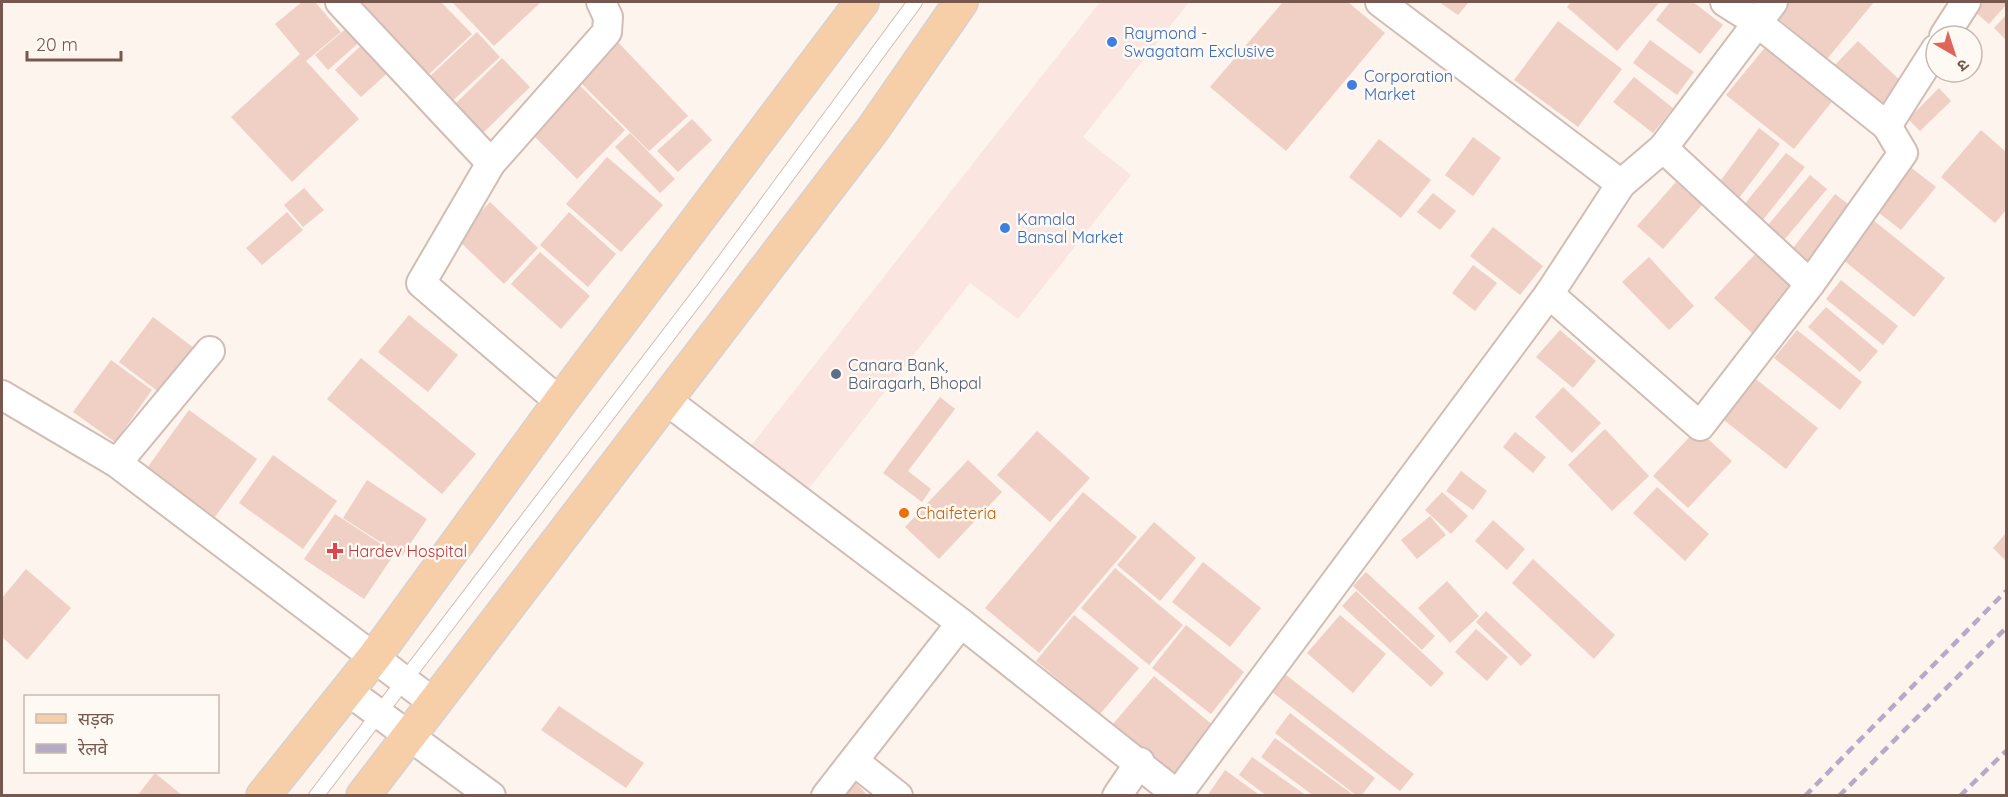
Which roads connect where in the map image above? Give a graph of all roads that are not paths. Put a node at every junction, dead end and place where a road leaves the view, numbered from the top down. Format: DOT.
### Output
graph roads {
  1 [pos="340,2"];
  2 [pos="601,2"];
  3 [pos="862,2"];
  4 [pos="915,2"];
  5 [pos="961,2"];
  6 [pos="1380,2"];
  7 [pos="1725,2"];
  8 [pos="1965,2"];
  9 [pos="1766,12"];
  10 [pos="1951,24"];
  11 [pos="1924,68"];
  12 [pos="1887,126"];
  13 [pos="1663,148"];
  14 [pos="492,163"];
  15 [pos="1621,184"];
  16 [pos="1810,284"];
  17 [pos="1549,294"];
  18 [pos="210,351"];
  19 [pos="2,395"];
  20 [pos="666,400"];
  21 [pos="560,402"];
  22 [pos="117,463"];
  23 [pos="961,623"];
  24 [pos="375,656"];
  25 [pos="405,681"];
  26 [pos="348,691"];
  27 [pos="435,703"];
  28 [pos="378,715"];
  29 [pos="409,737"];
  30 [pos="855,762"];
  31 [pos="1140,762"];
  32 [pos="263,795"];
  33 [pos="316,795"];
  34 [pos="363,795"];
  35 [pos="491,795"];
  36 [pos="826,795"];
  37 [pos="898,795"];
  38 [pos="1117,795"];
  39 [pos="1178,795"];
  1 -- 14 [label="street"];
  2 -- 14 [label="street"];
  3 -- 21 [label="main road"];
  4 -- 25 [label="lane"];
  5 -- 20 [label="main road"];
  6 -- 15 [label="street"];
  7 -- 9 [label="street"];
  8 -- 10 [label="street"];
  9 -- 12 [label="street"];
  9 -- 13 [label="street"];
  11 -- 12 [label="street"];
  12 -- 16 [label="street"];
  13 -- 15 [label="street"];
  13 -- 16 [label="street"];
  14 -- 21 [label="street"];
  15 -- 17 [label="street"];
  16 -- 17 [label="street"];
  17 -- 39 [label="street"];
  18 -- 22 [label="street"];
  19 -- 22 [label="street"];
  20 -- 23 [label="street"];
  20 -- 27 [label="main road"];
  21 -- 24 [label="main road"];
  22 -- 24 [label="street"];
  23 -- 30 [label="street"];
  23 -- 31 [label="street"];
  24 -- 25 [label="street"];
  24 -- 26 [label="main road"];
  25 -- 27 [label="street"];
  25 -- 28 [label="lane"];
  26 -- 28 [label="street"];
  26 -- 32 [label="main road"];
  27 -- 29 [label="main road"];
  28 -- 29 [label="street"];
  28 -- 33 [label="lane"];
  29 -- 34 [label="main road"];
  29 -- 35 [label="street"];
  30 -- 36 [label="street"];
  30 -- 37 [label="street"];
  31 -- 38 [label="street"];
  31 -- 39 [label="street"];
}
